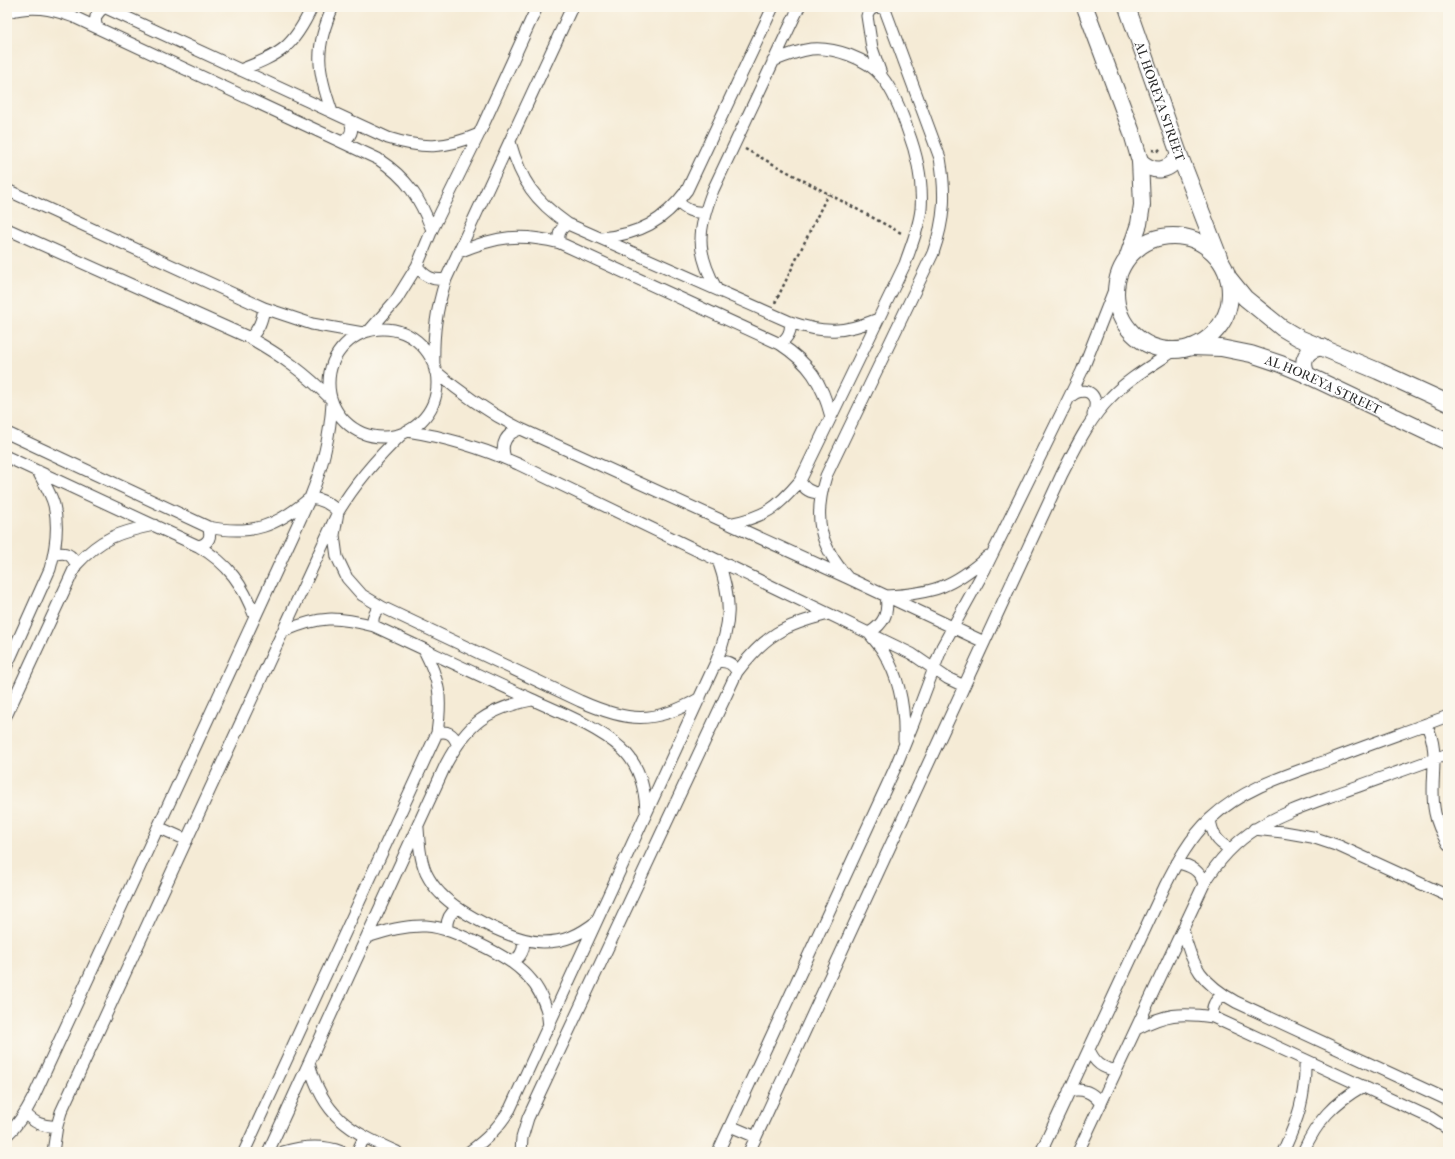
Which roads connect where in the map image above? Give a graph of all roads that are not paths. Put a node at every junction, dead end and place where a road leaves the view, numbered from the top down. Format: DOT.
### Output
graph roads {
  1 [pos="104,7"];
  2 [pos="333,7"];
  3 [pos="537,7"];
  4 [pos="572,7"];
  5 [pos="774,7"];
  6 [pos="798,7"];
  7 [pos="1085,7"];
  8 [pos="1126,7"];
  9 [pos="884,9"];
  10 [pos="310,10"];
  11 [pos="7,12"];
  12 [pos="327,20"];
  13 [pos="97,27"];
  14 [pos="773,62"];
  15 [pos="240,70"];
  16 [pos="881,76"];
  17 [pos="332,112"];
  18 [pos="350,121"];
  19 [pos="479,134"];
  20 [pos="342,142"];
  21 [pos="510,142"];
  22 [pos="1179,154"];
  23 [pos="1140,161"];
  24 [pos="7,190"];
  25 [pos="678,202"];
  26 [pos="704,212"];
  27 [pos="568,224"];
  28 [pos="7,229"];
  29 [pos="432,230"];
  30 [pos="598,238"];
  31 [pos="560,244"];
  32 [pos="459,252"];
  33 [pos="1128,257"];
  34 [pos="1221,262"];
  35 [pos="417,266"];
  36 [pos="1228,277"];
  37 [pos="446,279"];
  38 [pos="1116,284"];
  39 [pos="716,288"];
  40 [pos="264,308"];
  41 [pos="878,319"];
  42 [pos="790,322"];
  43 [pos="366,332"];
  44 [pos="250,338"];
  45 [pos="780,344"];
  46 [pos="1192,347"];
  47 [pos="1323,347"];
  48 [pos="1175,350"];
  49 [pos="435,369"];
  50 [pos="1307,375"];
  51 [pos="1070,397"];
  52 [pos="332,401"];
  53 [pos="1448,403"];
  54 [pos="831,417"];
  55 [pos="1092,420"];
  56 [pos="521,429"];
  57 [pos="404,432"];
  58 [pos="7,433"];
  59 [pos="1448,442"];
  60 [pos="7,457"];
  61 [pos="505,458"];
  62 [pos="38,472"];
  63 [pos="800,480"];
  64 [pos="820,493"];
  65 [pos="310,498"];
  66 [pos="338,512"];
  67 [pos="729,524"];
  68 [pos="154,525"];
  69 [pos="208,527"];
  70 [pos="198,546"];
  71 [pos="993,552"];
  72 [pos="54,555"];
  73 [pos="718,560"];
  74 [pos="76,565"];
  75 [pos="848,578"];
  76 [pos="886,596"];
  77 [pos="382,607"];
  78 [pos="829,614"];
  79 [pos="255,618"];
  80 [pos="374,626"];
  81 [pos="952,627"];
  82 [pos="284,631"];
  83 [pos="869,633"];
  84 [pos="984,642"];
  85 [pos="424,650"];
  86 [pos="10,655"];
  87 [pos="716,662"];
  88 [pos="7,665"];
  89 [pos="934,668"];
  90 [pos="737,672"];
  91 [pos="964,686"];
  92 [pos="700,698"];
  93 [pos="532,700"];
  94 [pos="580,701"];
  95 [pos="7,714"];
  96 [pos="1448,716"];
  97 [pos="572,718"];
  98 [pos="1426,724"];
  99 [pos="437,733"];
  100 [pos="457,744"];
  101 [pos="904,746"];
  102 [pos="1448,754"];
  103 [pos="1434,759"];
  104 [pos="646,815"];
  105 [pos="1210,819"];
  106 [pos="418,826"];
  107 [pos="158,828"];
  108 [pos="1254,829"];
  109 [pos="187,840"];
  110 [pos="1448,844"];
  111 [pos="1230,849"];
  112 [pos="1176,863"];
  113 [pos="1204,884"];
  114 [pos="1448,896"];
  115 [pos="457,908"];
  116 [pos="597,922"];
  117 [pos="447,930"];
  118 [pos="1183,930"];
  119 [pos="366,937"];
  120 [pos="523,939"];
  121 [pos="512,962"];
  122 [pos="1223,995"];
  123 [pos="1213,1017"];
  124 [pos="549,1026"];
  125 [pos="1136,1029"];
  126 [pos="1089,1048"];
  127 [pos="1305,1060"];
  128 [pos="309,1063"];
  129 [pos="1116,1070"];
  130 [pos="1363,1086"];
  131 [pos="1070,1090"];
  132 [pos="1448,1100"];
  133 [pos="1101,1104"];
  134 [pos="510,1109"];
  135 [pos="25,1113"];
  136 [pos="528,1118"];
  137 [pos="1446,1125"];
  138 [pos="56,1126"];
  139 [pos="730,1126"];
  140 [pos="1294,1127"];
  141 [pos="7,1135"];
  142 [pos="1311,1135"];
  143 [pos="756,1136"];
  144 [pos="366,1138"];
  145 [pos="53,1152"];
  146 [pos="244,1152"];
  147 [pos="268,1152"];
  148 [pos="282,1152"];
  149 [pos="342,1152"];
  150 [pos="357,1152"];
  151 [pos="397,1152"];
  152 [pos="468,1152"];
  153 [pos="521,1152"];
  154 [pos="718,1152"];
  155 [pos="749,1152"];
  156 [pos="1041,1152"];
  157 [pos="1078,1152"];
  158 [pos="1282,1152"];
  159 [pos="1303,1152"];
  1 -- 13 [label="street"];
  1 -- 15 [label="street"];
  2 -- 12 [label="street"];
  3 -- 19 [label="street"];
  4 -- 21 [label="street"];
  5 -- 25 [label="street"];
  6 -- 14 [label="street"];
  7 -- 23 [label="street"];
  8 -- 22 [label="street, AL HOREYA STREET"];
  9 -- 16 [label="street"];
  9 -- 64 [label="street"];
  10 -- 12 [label="street"];
  10 -- 15 [label="street"];
  11 -- 13 [label="street"];
  12 -- 17 [label="street"];
  13 -- 20 [label="street"];
  14 -- 16 [label="street"];
  14 -- 26 [label="street"];
  15 -- 17 [label="street"];
  16 -- 41 [label="street"];
  17 -- 18 [label="street"];
  18 -- 19 [label="street"];
  18 -- 20 [label="street"];
  19 -- 29 [label="street"];
  20 -- 29 [label="street"];
  21 -- 27 [label="street"];
  21 -- 32 [label="street"];
  22 -- 23 [label="street"];
  22 -- 34 [label="street, AL HOREYA STREET"];
  23 -- 33 [label="street"];
  24 -- 40 [label="street"];
  25 -- 26 [label="street"];
  25 -- 30 [label="street"];
  26 -- 39 [label="street"];
  27 -- 30 [label="street"];
  27 -- 31 [label="street"];
  28 -- 44 [label="street"];
  29 -- 35 [label="street"];
  30 -- 39 [label="street"];
  31 -- 32 [label="street"];
  31 -- 45 [label="street"];
  32 -- 37 [label="street"];
  33 -- 34 [label="street"];
  33 -- 38 [label="street"];
  34 -- 36 [label="street"];
  35 -- 37 [label="street"];
  35 -- 43 [label="street"];
  36 -- 46 [label="street"];
  36 -- 47 [label="street"];
  37 -- 49 [label="street"];
  38 -- 48 [label="street"];
  38 -- 51 [label="street"];
  39 -- 42 [label="street"];
  40 -- 43 [label="street"];
  40 -- 44 [label="street"];
  41 -- 42 [label="street"];
  41 -- 54 [label="street"];
  42 -- 45 [label="street"];
  43 -- 49 [label="street"];
  43 -- 52 [label="street"];
  44 -- 52 [label="street"];
  45 -- 54 [label="street"];
  46 -- 48 [label="street"];
  46 -- 50 [label="street, AL HOREYA STREET"];
  47 -- 50 [label="street"];
  47 -- 53 [label="street"];
  48 -- 55 [label="street"];
  49 -- 56 [label="street"];
  49 -- 57 [label="street"];
  50 -- 59 [label="street, AL HOREYA STREET"];
  51 -- 55 [label="street"];
  51 -- 71 [label="street"];
  52 -- 57 [label="street"];
  52 -- 65 [label="street"];
  54 -- 63 [label="street"];
  55 -- 84 [label="street"];
  56 -- 61 [label="street"];
  56 -- 67 [label="street"];
  57 -- 61 [label="street"];
  57 -- 66 [label="street"];
  58 -- 69 [label="street"];
  60 -- 62 [label="street"];
  61 -- 73 [label="street"];
  62 -- 68 [label="street"];
  62 -- 72 [label="street"];
  63 -- 64 [label="street"];
  63 -- 67 [label="street"];
  64 -- 75 [label="street"];
  65 -- 66 [label="street"];
  65 -- 69 [label="street"];
  65 -- 79 [label="street"];
  66 -- 77 [label="street"];
  66 -- 82 [label="street"];
  67 -- 75 [label="street"];
  68 -- 70 [label="street"];
  68 -- 74 [label="street"];
  69 -- 70 [label="street"];
  70 -- 79 [label="street"];
  71 -- 76 [label="street"];
  71 -- 81 [label="street"];
  72 -- 74 [label="street"];
  72 -- 86 [label="street"];
  73 -- 78 [label="street"];
  73 -- 87 [label="street"];
  74 -- 95 [label="street"];
  75 -- 76 [label="street"];
  76 -- 81 [label="street"];
  76 -- 83 [label="street"];
  77 -- 80 [label="street"];
  77 -- 94 [label="street"];
  78 -- 83 [label="street"];
  78 -- 90 [label="street"];
  79 -- 107 [label="street"];
  80 -- 82 [label="street"];
  80 -- 85 [label="street"];
  81 -- 84 [label="street"];
  81 -- 89 [label="street"];
  82 -- 109 [label="street"];
  83 -- 89 [label="street"];
  83 -- 101 [label="street"];
  84 -- 91 [label="street"];
  85 -- 93 [label="street"];
  85 -- 99 [label="street"];
  86 -- 88 [label="street"];
  87 -- 90 [label="street"];
  87 -- 92 [label="street"];
  89 -- 91 [label="street"];
  89 -- 101 [label="street"];
  90 -- 136 [label="street"];
  91 -- 143 [label="street"];
  92 -- 94 [label="street"];
  92 -- 104 [label="street"];
  93 -- 97 [label="street"];
  93 -- 100 [label="street"];
  94 -- 97 [label="street"];
  96 -- 98 [label="street"];
  97 -- 104 [label="street"];
  98 -- 103 [label="street"];
  98 -- 105 [label="street"];
  99 -- 100 [label="street"];
  99 -- 146 [label="street"];
  100 -- 106 [label="street"];
  101 -- 139 [label="street"];
  102 -- 103 [label="street"];
  103 -- 108 [label="street"];
  103 -- 110 [label="street"];
  104 -- 116 [label="street"];
  105 -- 111 [label="street"];
  105 -- 112 [label="street"];
  106 -- 115 [label="street"];
  106 -- 119 [label="street"];
  107 -- 109 [label="street"];
  107 -- 135 [label="street"];
  108 -- 111 [label="street"];
  108 -- 114 [label="street"];
  109 -- 138 [label="street"];
  111 -- 113 [label="street"];
  112 -- 113 [label="street"];
  112 -- 126 [label="street"];
  113 -- 118 [label="street"];
  115 -- 117 [label="street"];
  115 -- 120 [label="street"];
  116 -- 120 [label="street"];
  116 -- 124 [label="street"];
  117 -- 119 [label="street"];
  117 -- 121 [label="street"];
  118 -- 122 [label="street"];
  118 -- 125 [label="street"];
  119 -- 128 [label="street"];
  120 -- 121 [label="street"];
  121 -- 124 [label="street"];
  122 -- 123 [label="street"];
  122 -- 132 [label="street"];
  123 -- 125 [label="street"];
  123 -- 127 [label="street"];
  124 -- 134 [label="street"];
  125 -- 129 [label="street"];
  126 -- 129 [label="street"];
  126 -- 131 [label="street"];
  127 -- 130 [label="street"];
  127 -- 140 [label="street"];
  128 -- 144 [label="street"];
  128 -- 147 [label="street"];
  129 -- 133 [label="street"];
  130 -- 137 [label="street"];
  130 -- 142 [label="street"];
  131 -- 133 [label="street"];
  131 -- 156 [label="street"];
  133 -- 157 [label="street"];
  134 -- 136 [label="street"];
  134 -- 152 [label="street"];
  135 -- 138 [label="street"];
  135 -- 141 [label="street"];
  136 -- 153 [label="street"];
  138 -- 145 [label="street"];
  139 -- 143 [label="street"];
  139 -- 154 [label="street"];
  140 -- 142 [label="street"];
  140 -- 158 [label="street"];
  142 -- 159 [label="street"];
  143 -- 155 [label="street"];
  144 -- 150 [label="street"];
  144 -- 151 [label="street"];
  148 -- 149 [label="street"];
}
